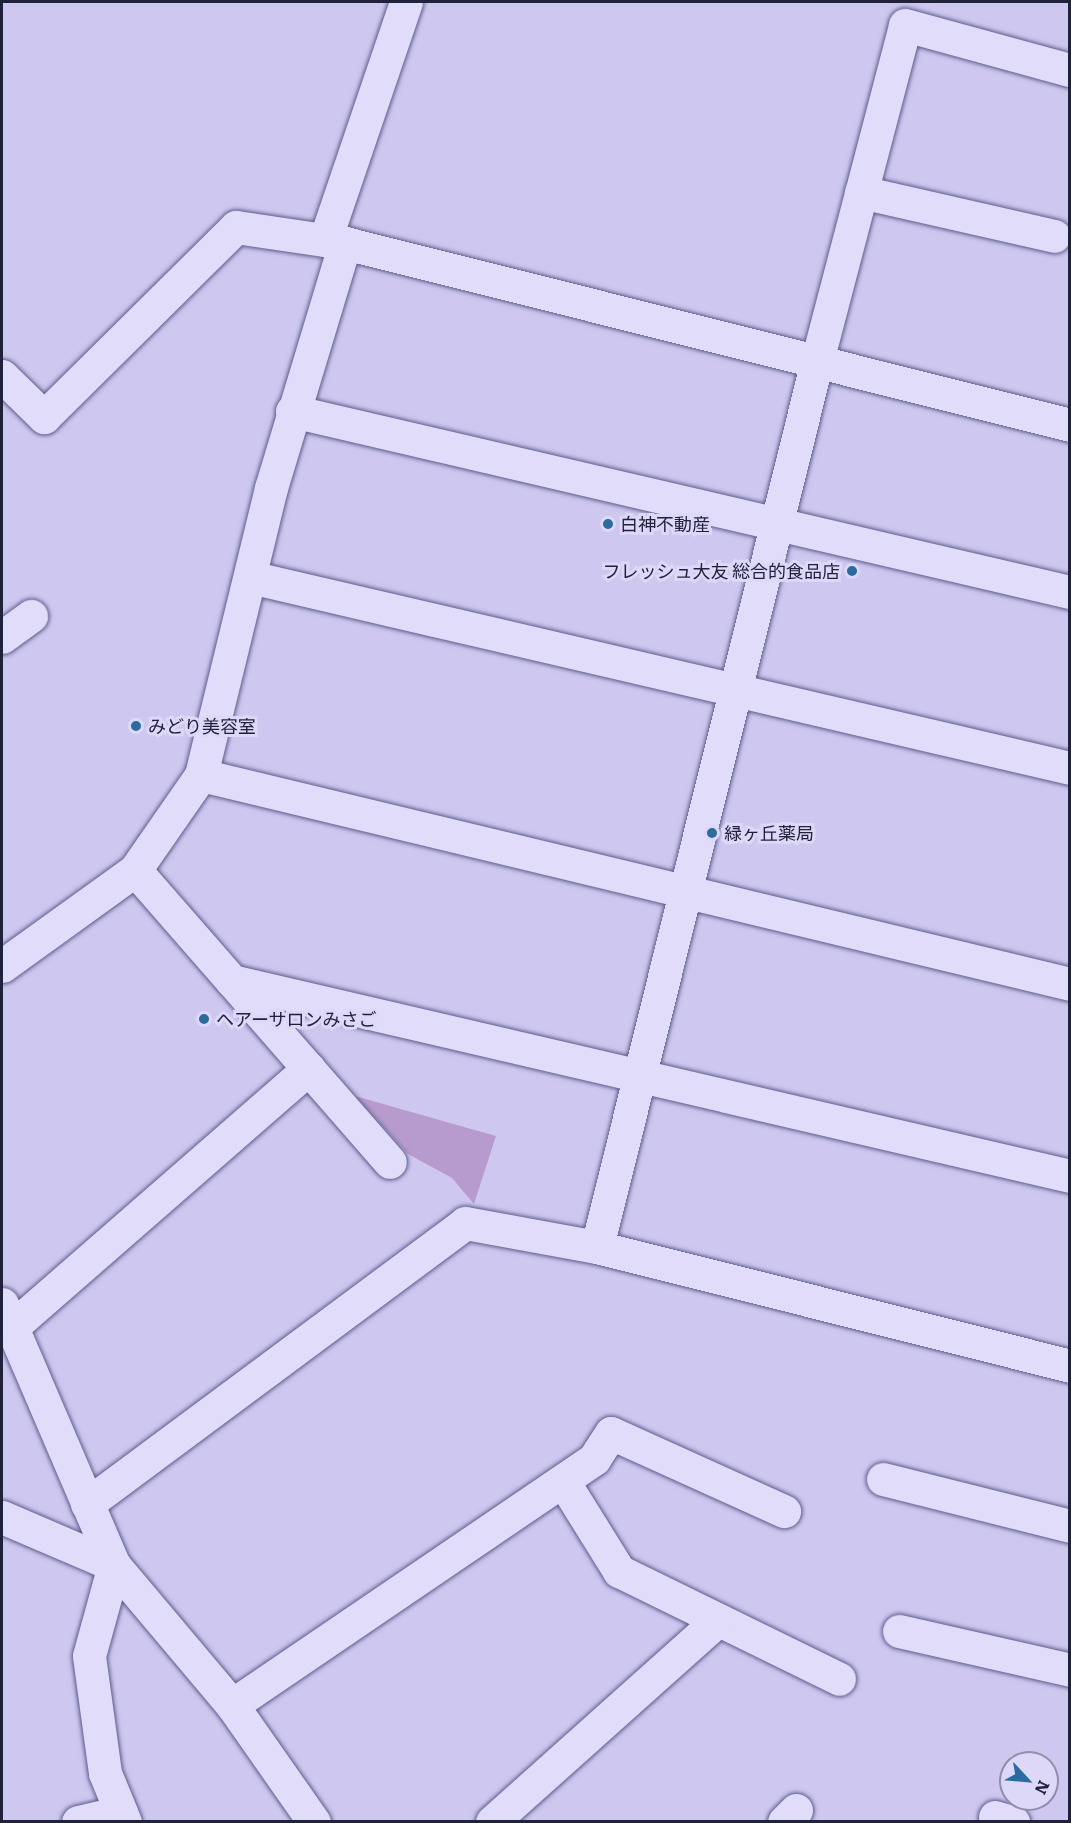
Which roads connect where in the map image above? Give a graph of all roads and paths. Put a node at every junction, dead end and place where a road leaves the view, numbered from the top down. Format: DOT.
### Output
graph roads {
  1 [pos="406,2"];
  2 [pos="1070,70"];
  3 [pos="861,192"];
  4 [pos="1054,236"];
  5 [pos="335,241"];
  6 [pos="817,360"];
  7 [pos="2,376"];
  8 [pos="292,411"];
  9 [pos="1070,425"];
  10 [pos="777,524"];
  11 [pos="250,577"];
  12 [pos="1070,592"];
  13 [pos="31,616"];
  14 [pos="2,637"];
  15 [pos="736,687"];
  16 [pos="1070,768"];
  17 [pos="201,775"];
  18 [pos="135,870"];
  19 [pos="686,891"];
  20 [pos="2,966"];
  21 [pos="232,981"];
  22 [pos="1070,984"];
  23 [pos="309,1068"];
  24 [pos="640,1075"];
  25 [pos="390,1162"];
  26 [pos="1070,1176"];
  27 [pos="597,1247"];
  28 [pos="6,1316"];
  29 [pos="1070,1366"];
  30 [pos="883,1479"];
  31 [pos="563,1481"];
  32 [pos="87,1504"];
  33 [pos="784,1511"];
  34 [pos="2,1517"];
  35 [pos="1070,1526"];
  36 [pos="114,1565"];
  37 [pos="718,1620"];
  38 [pos="899,1630"];
  39 [pos="1070,1670"];
  40 [pos="839,1679"];
  41 [pos="232,1705"];
  42 [pos="123,1817"];
  43 [pos="78,1821"];
  44 [pos="314,1821"];
  45 [pos="492,1821"];
  1 -- 5 [label="street"];
  2 -- 3 [label="street"];
  3 -- 4 [label="street"];
  3 -- 6 [label="street"];
  5 -- 6 [label="street"];
  5 -- 7 [label="street"];
  5 -- 8 [label="street"];
  6 -- 9 [label="street"];
  6 -- 10 [label="street"];
  8 -- 10 [label="street"];
  8 -- 11 [label="street"];
  10 -- 12 [label="street"];
  10 -- 15 [label="street"];
  11 -- 15 [label="street"];
  11 -- 17 [label="street"];
  13 -- 14 [label="street"];
  15 -- 16 [label="street"];
  15 -- 19 [label="street"];
  17 -- 18 [label="street"];
  17 -- 19 [label="street"];
  18 -- 20 [label="street"];
  18 -- 21 [label="street"];
  19 -- 22 [label="street"];
  19 -- 24 [label="street"];
  21 -- 23 [label="street"];
  21 -- 24 [label="street"];
  23 -- 25 [label="street"];
  23 -- 28 [label="street"];
  24 -- 26 [label="street"];
  24 -- 27 [label="street"];
  27 -- 29 [label="street"];
  27 -- 32 [label="street"];
  28 -- 32 [label="street"];
  30 -- 35 [label="street"];
  31 -- 33 [label="street"];
  31 -- 37 [label="street"];
  31 -- 41 [label="street"];
  32 -- 36 [label="street"];
  34 -- 36 [label="street"];
  36 -- 41 [label="street"];
  36 -- 42 [label="street"];
  37 -- 40 [label="street"];
  37 -- 45 [label="street"];
  38 -- 39 [label="street"];
  41 -- 44 [label="street"];
  42 -- 43 [label="street"];
}
